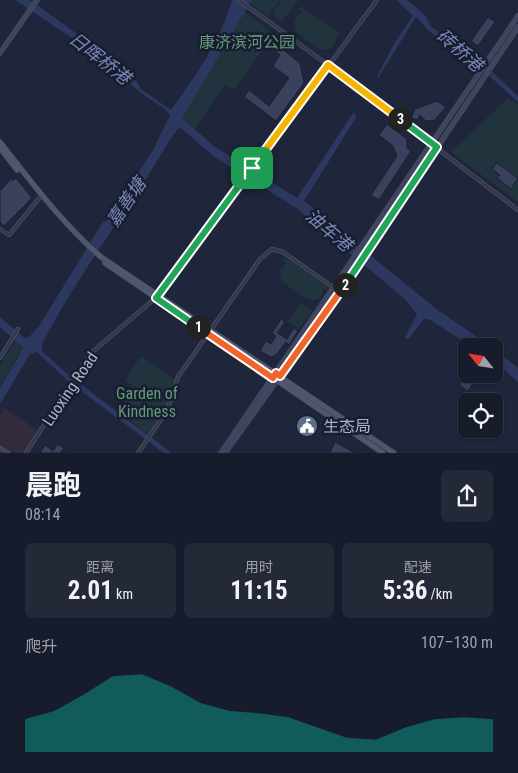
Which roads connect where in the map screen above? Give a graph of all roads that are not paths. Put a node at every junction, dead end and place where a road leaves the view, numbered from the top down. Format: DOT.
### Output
graph roads {
  1 [pos="35,0"];
  2 [pos="239,0"];
  3 [pos="377,0"];
  4 [pos="25,16"];
  5 [pos="518,16"];
  6 [pos="518,27"];
  7 [pos="0,48"];
  8 [pos="0,53"];
  9 [pos="328,65"];
  10 [pos="481,77"];
  11 [pos="0,142"];
  12 [pos="432,143"];
  13 [pos="437,147"];
  14 [pos="0,148"];
  15 [pos="40,197"];
  16 [pos="518,210"];
  17 [pos="0,229"];
  18 [pos="334,288"];
  19 [pos="158,296"];
  20 [pos="18,329"];
  21 [pos="209,332"];
  22 [pos="0,358"];
  23 [pos="276,377"];
  24 [pos="0,448"];
  25 [pos="8,453"];
  26 [pos="26,453"];
  27 [pos="138,453"];
  28 [pos="221,453"];
  29 [pos="225,453"];
  30 [pos="383,453"];
  31 [pos="394,453"];
  1 -- 4 [label="main road"];
  2 -- 9 [label="street"];
  3 -- 9 [label="street, Luoxing Road"];
  4 -- 7 [label="main road"];
  4 -- 8 [label="main road"];
  5 -- 10 [label="main road"];
  6 -- 10 [label="main road"];
  9 -- 12 [label="street"];
  9 -- 19 [label="street, Luoxing Road"];
  10 -- 12 [label="main road"];
  10 -- 13 [label="main road"];
  11 -- 15 [label="main road"];
  12 -- 13 [label="street"];
  12 -- 18 [label="main road"];
  13 -- 16 [label="street"];
  13 -- 23 [label="main road"];
  14 -- 15 [label="main road"];
  15 -- 17 [label="street"];
  15 -- 19 [label="main road"];
  18 -- 21 [label="street"];
  18 -- 23 [label="main road"];
  19 -- 21 [label="main road"];
  19 -- 26 [label="street, Luoxing Road"];
  20 -- 22 [label="street"];
  21 -- 23 [label="main road"];
  21 -- 27 [label="street"];
  23 -- 28 [label="main road"];
  23 -- 29 [label="main road"];
  23 -- 30 [label="main road"];
  23 -- 31 [label="main road"];
  24 -- 25 [label="main road"];
}
